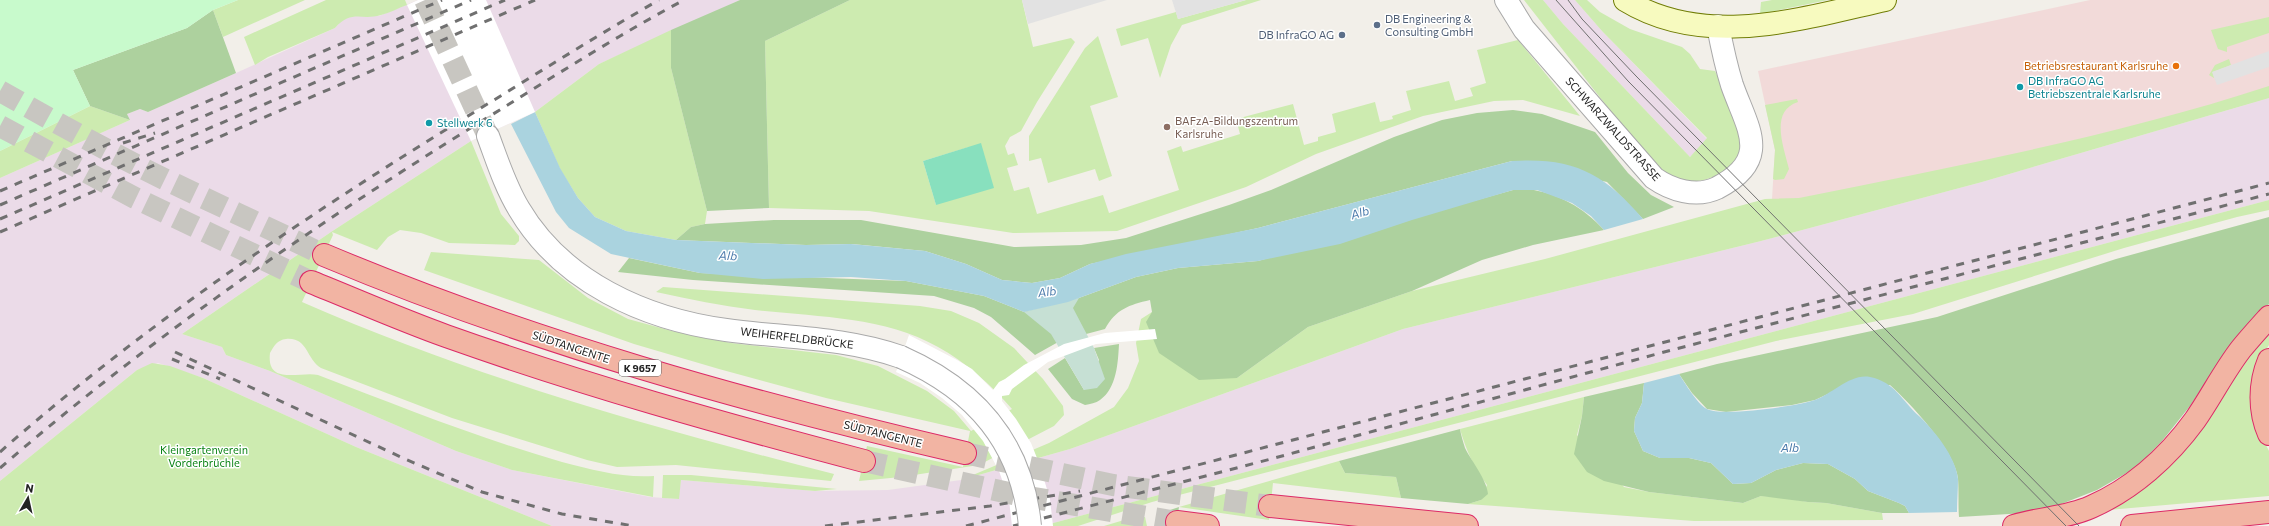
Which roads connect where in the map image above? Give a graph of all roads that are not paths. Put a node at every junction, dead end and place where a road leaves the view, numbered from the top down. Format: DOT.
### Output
graph roads {
  1 [pos="1506,0"];
  2 [pos="1625,0"];
  3 [pos="1885,0"];
  4 [pos="1718,26"];
  5 [pos="488,136"];
  6 [pos="324,256"];
  7 [pos="311,282"];
  8 [pos="2269,317"];
  9 [pos="2269,360"];
  10 [pos="2269,434"];
  11 [pos="965,453"];
  12 [pos="864,461"];
  13 [pos="1270,506"];
  14 [pos="2269,512"];
  15 [pos="1177,522"];
  16 [pos="1030,526"];
  17 [pos="1208,526"];
  18 [pos="1467,526"];
  19 [pos="2014,526"];
  20 [pos="2132,526"];
  1 -- 4 [label="street, SCHWARZWALDSTRASSE"];
  2 -- 4 [label="main road"];
  3 -- 4 [label="main road"];
  5 -- 16 [label="street, WEIHERFELDBRÜCKE, bridge"];
  6 -- 11 [label="highway, SÜDTANGENTE / K 9657"];
  7 -- 12 [label="highway, K 9657"];
  8 -- 19 [label="highway"];
  9 -- 10 [label="highway"];
  13 -- 18 [label="highway"];
  14 -- 20 [label="highway"];
  15 -- 17 [label="highway"];
}
